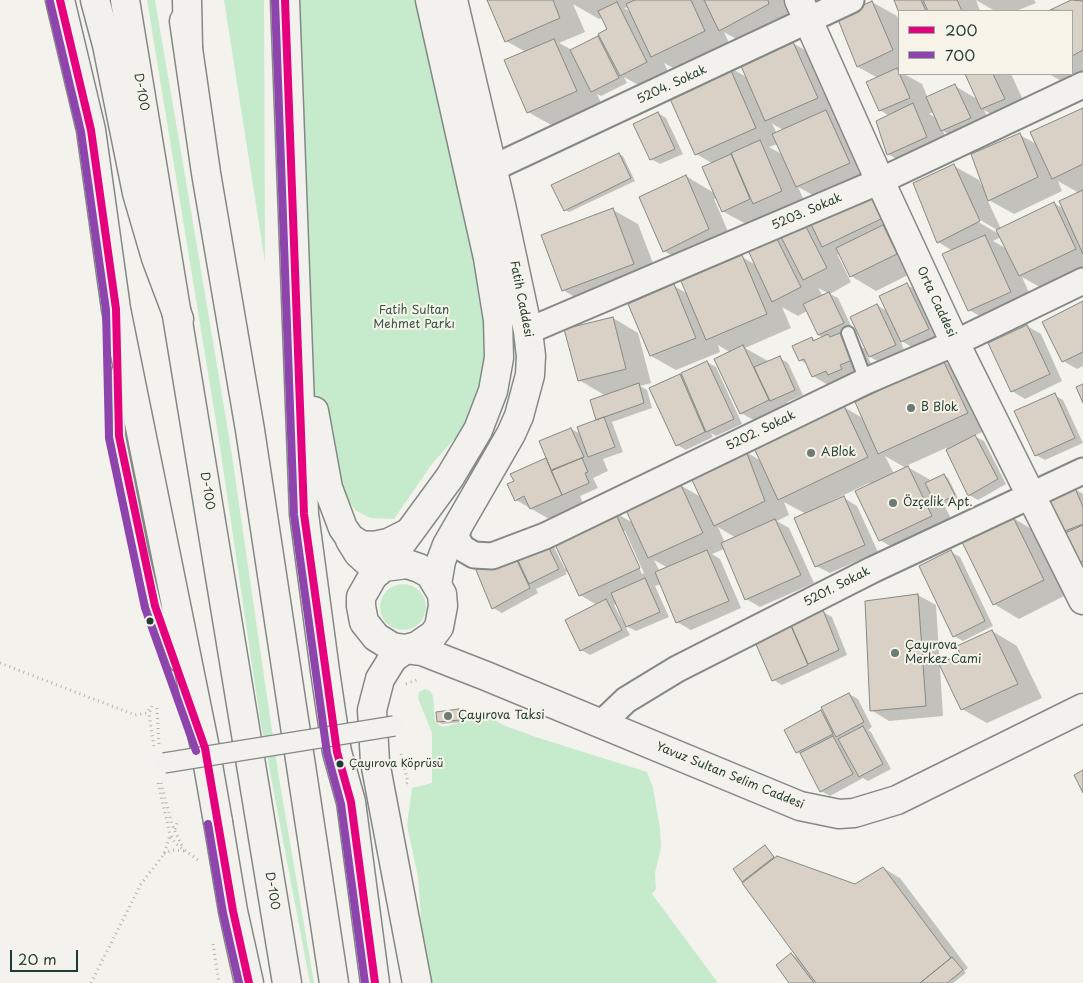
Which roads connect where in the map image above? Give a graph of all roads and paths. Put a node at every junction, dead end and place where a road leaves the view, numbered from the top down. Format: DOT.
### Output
graph roads {
  1 [pos="60,0"];
  2 [pos="95,0"];
  3 [pos="126,0"];
  4 [pos="180,0"];
  5 [pos="188,0"];
  6 [pos="285,0"];
  7 [pos="430,0"];
  8 [pos="453,0"];
  9 [pos="851,0"];
  10 [pos="804,11"];
  11 [pos="188,46"];
  12 [pos="1083,85"];
  13 [pos="475,142"];
  14 [pos="493,168"];
  15 [pos="880,181"];
  16 [pos="485,204"];
  17 [pos="1083,281"];
  18 [pos="295,304"];
  19 [pos="178,319"];
  20 [pos="528,331"];
  21 [pos="848,333"];
  22 [pos="955,343"];
  23 [pos="866,380"];
  24 [pos="1083,471"];
  25 [pos="1032,495"];
  26 [pos="459,524"];
  27 [pos="343,528"];
  28 [pos="408,533"];
  29 [pos="492,556"];
  30 [pos="384,568"];
  31 [pos="440,583"];
  32 [pos="1083,600"];
  33 [pos="406,649"];
  34 [pos="0,663"];
  35 [pos="486,676"];
  36 [pos="157,708"];
  37 [pos="1083,708"];
  38 [pos="602,723"];
  39 [pos="394,726"];
  40 [pos="159,759"];
  41 [pos="158,782"];
  42 [pos="177,823"];
  43 [pos="175,829"];
  44 [pos="170,834"];
  45 [pos="183,848"];
  46 [pos="190,853"];
  47 [pos="164,854"];
  48 [pos="200,865"];
  49 [pos="211,934"];
  50 [pos="91,983"];
  51 [pos="219,983"];
  52 [pos="250,983"];
  53 [pos="286,983"];
  54 [pos="334,983"];
  55 [pos="375,983"];
  56 [pos="417,983"];
  1 -- 52 [label="main road"];
  2 -- 19 [label="main road"];
  3 -- 19 [label="main road, D-100 / D-100"];
  4 -- 11 [label="main road"];
  5 -- 11 [label="main road"];
  6 -- 18 [label="main road"];
  7 -- 13 [label="main road"];
  8 -- 13 [label="main road, Fatih Caddesi"];
  9 -- 10 [label="street, 5204. Sokak"];
  10 -- 14 [label="street, 5204. Sokak"];
  10 -- 15 [label="main road, Orta Caddesi"];
  11 -- 54 [label="main road"];
  12 -- 15 [label="street, 5203. Sokak"];
  13 -- 14 [label="main road, Fatih Caddesi"];
  13 -- 16 [label="main road"];
  14 -- 16 [label="main road, Fatih Caddesi"];
  15 -- 20 [label="street, 5203. Sokak"];
  15 -- 22 [label="main road, Orta Caddesi"];
  16 -- 20 [label="main road, Fatih Caddesi"];
  16 -- 28 [label="main road"];
  17 -- 22 [label="street, 5202. Sokak"];
  18 -- 27 [label="main road"];
  18 -- 55 [label="main road"];
  19 -- 53 [label="main road, D-100 / D-100"];
  20 -- 26 [label="main road, Fatih Caddesi"];
  21 -- 23 [label="lane"];
  22 -- 23 [label="street, 5202. Sokak"];
  22 -- 25 [label="main road, Orta Caddesi"];
  23 -- 29 [label="street, 5202. Sokak"];
  24 -- 25 [label="street, 5201. Sokak"];
  25 -- 32 [label="main road, Orta Caddesi"];
  25 -- 38 [label="street, 5201. Sokak"];
  26 -- 29 [label="street"];
  26 -- 31 [label="main road, Fatih Caddesi"];
  27 -- 28 [label="main road"];
  27 -- 30 [label="main road"];
  28 -- 30 [label="main road"];
  29 -- 31 [label="street, 5202. Sokak"];
  30 -- 31 [label="main road"];
  30 -- 33 [label="main road"];
  31 -- 33 [label="main road"];
  31 -- 35 [label="main road"];
  33 -- 35 [label="main road, Yavuz Sultan Selim Caddesi"];
  33 -- 56 [label="main road"];
  34 -- 40 [label="path"];
  35 -- 38 [label="main road, Yavuz Sultan Selim Caddesi"];
  36 -- 40 [label="path"];
  37 -- 38 [label="main road, Yavuz Sultan Selim Caddesi"];
  39 -- 40 [label="street, bridge"];
  40 -- 43 [label="path"];
  41 -- 44 [label="path"];
  42 -- 43 [label="path"];
  43 -- 45 [label="path"];
  44 -- 45 [label="path"];
  44 -- 47 [label="path"];
  45 -- 46 [label="path"];
  46 -- 47 [label="path"];
  46 -- 48 [label="path"];
  47 -- 50 [label="path"];
  49 -- 51 [label="path"];
}
